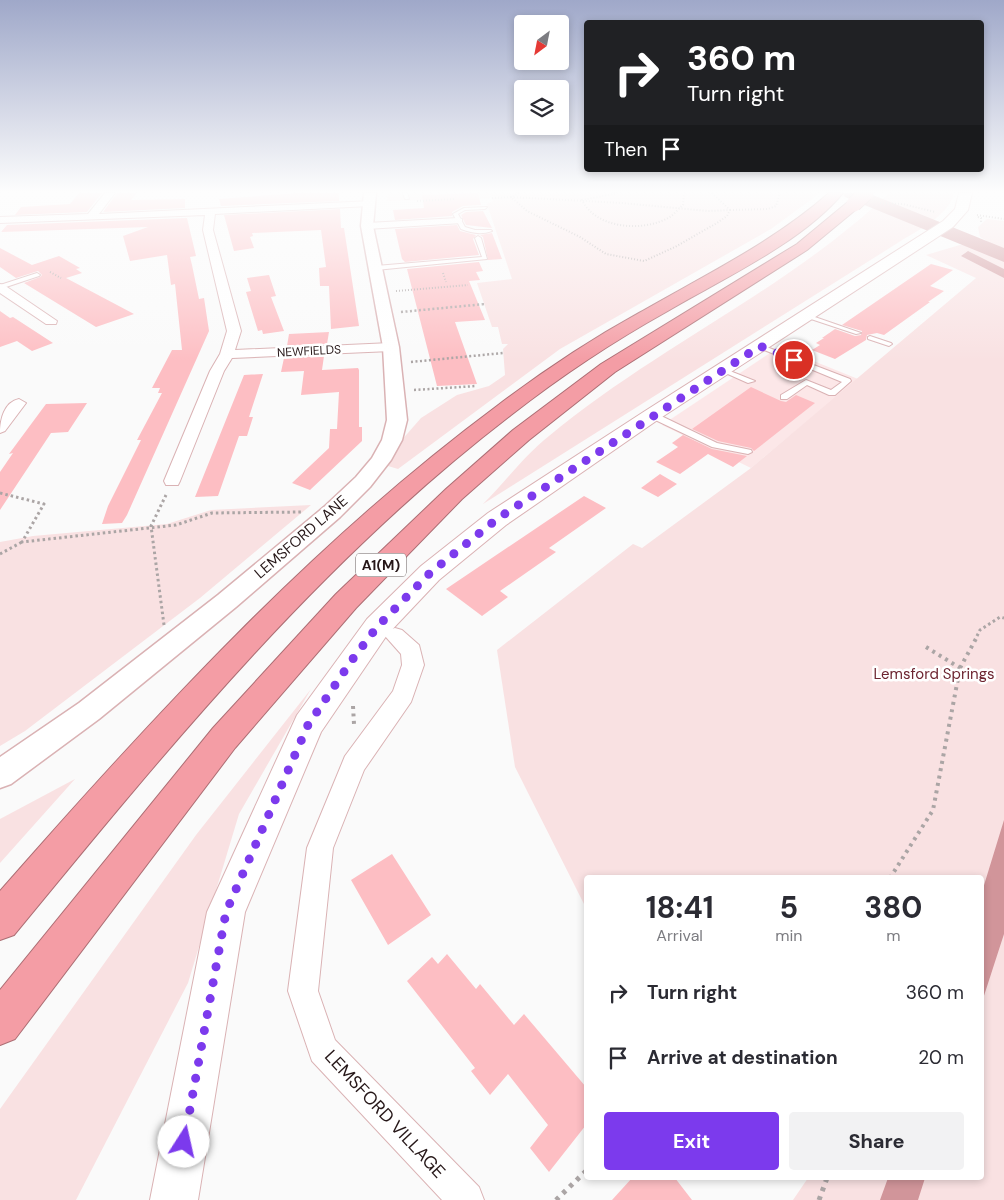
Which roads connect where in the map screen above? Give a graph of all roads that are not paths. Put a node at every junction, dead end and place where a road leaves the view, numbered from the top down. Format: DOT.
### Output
graph roads {
  1 [pos="213,249"];
  2 [pos="372,249"];
  3 [pos="482,249"];
  4 [pos="764,249"];
  5 [pos="799,249"];
  6 [pos="910,249"];
  7 [pos="376,268"];
  8 [pos="37,275"];
  9 [pos="0,288"];
  10 [pos="807,316"];
  11 [pos="50,321"];
  12 [pos="858,333"];
  13 [pos="870,338"];
  14 [pos="889,344"];
  15 [pos="760,346"];
  16 [pos="227,354"];
  17 [pos="392,355"];
  18 [pos="723,370"];
  19 [pos="750,382"];
  20 [pos="784,397"];
  21 [pos="19,403"];
  22 [pos="652,415"];
  23 [pos="0,428"];
  24 [pos="748,452"];
  25 [pos="172,481"];
  26 [pos="395,636"];
  27 [pos="0,774"];
  28 [pos="0,921"];
  29 [pos="0,1024"];
  30 [pos="174,1200"];
  31 [pos="466,1200"];
  1 -- 16 [label="street"];
  2 -- 7 [label="street, LEMSFORD LANE"];
  3 -- 7 [label="lane"];
  4 -- 28 [label="highway, A1(M)"];
  5 -- 29 [label="highway, A1(M)"];
  6 -- 10 [label="main road"];
  7 -- 17 [label="street, LEMSFORD LANE"];
  8 -- 9 [label="lane"];
  9 -- 11 [label="street"];
  10 -- 12 [label="lane"];
  10 -- 15 [label="main road"];
  13 -- 14 [label="lane"];
  15 -- 18 [label="main road"];
  15 -- 20 [label="lane"];
  16 -- 17 [label="street, NEWFIELDS"];
  16 -- 25 [label="street"];
  17 -- 27 [label="street, LEMSFORD LANE"];
  18 -- 19 [label="lane"];
  18 -- 22 [label="main road"];
  21 -- 23 [label="street"];
  22 -- 24 [label="lane"];
  22 -- 30 [label="main road"];
  26 -- 31 [label="street, LEMSFORD VILLAGE"];
}
